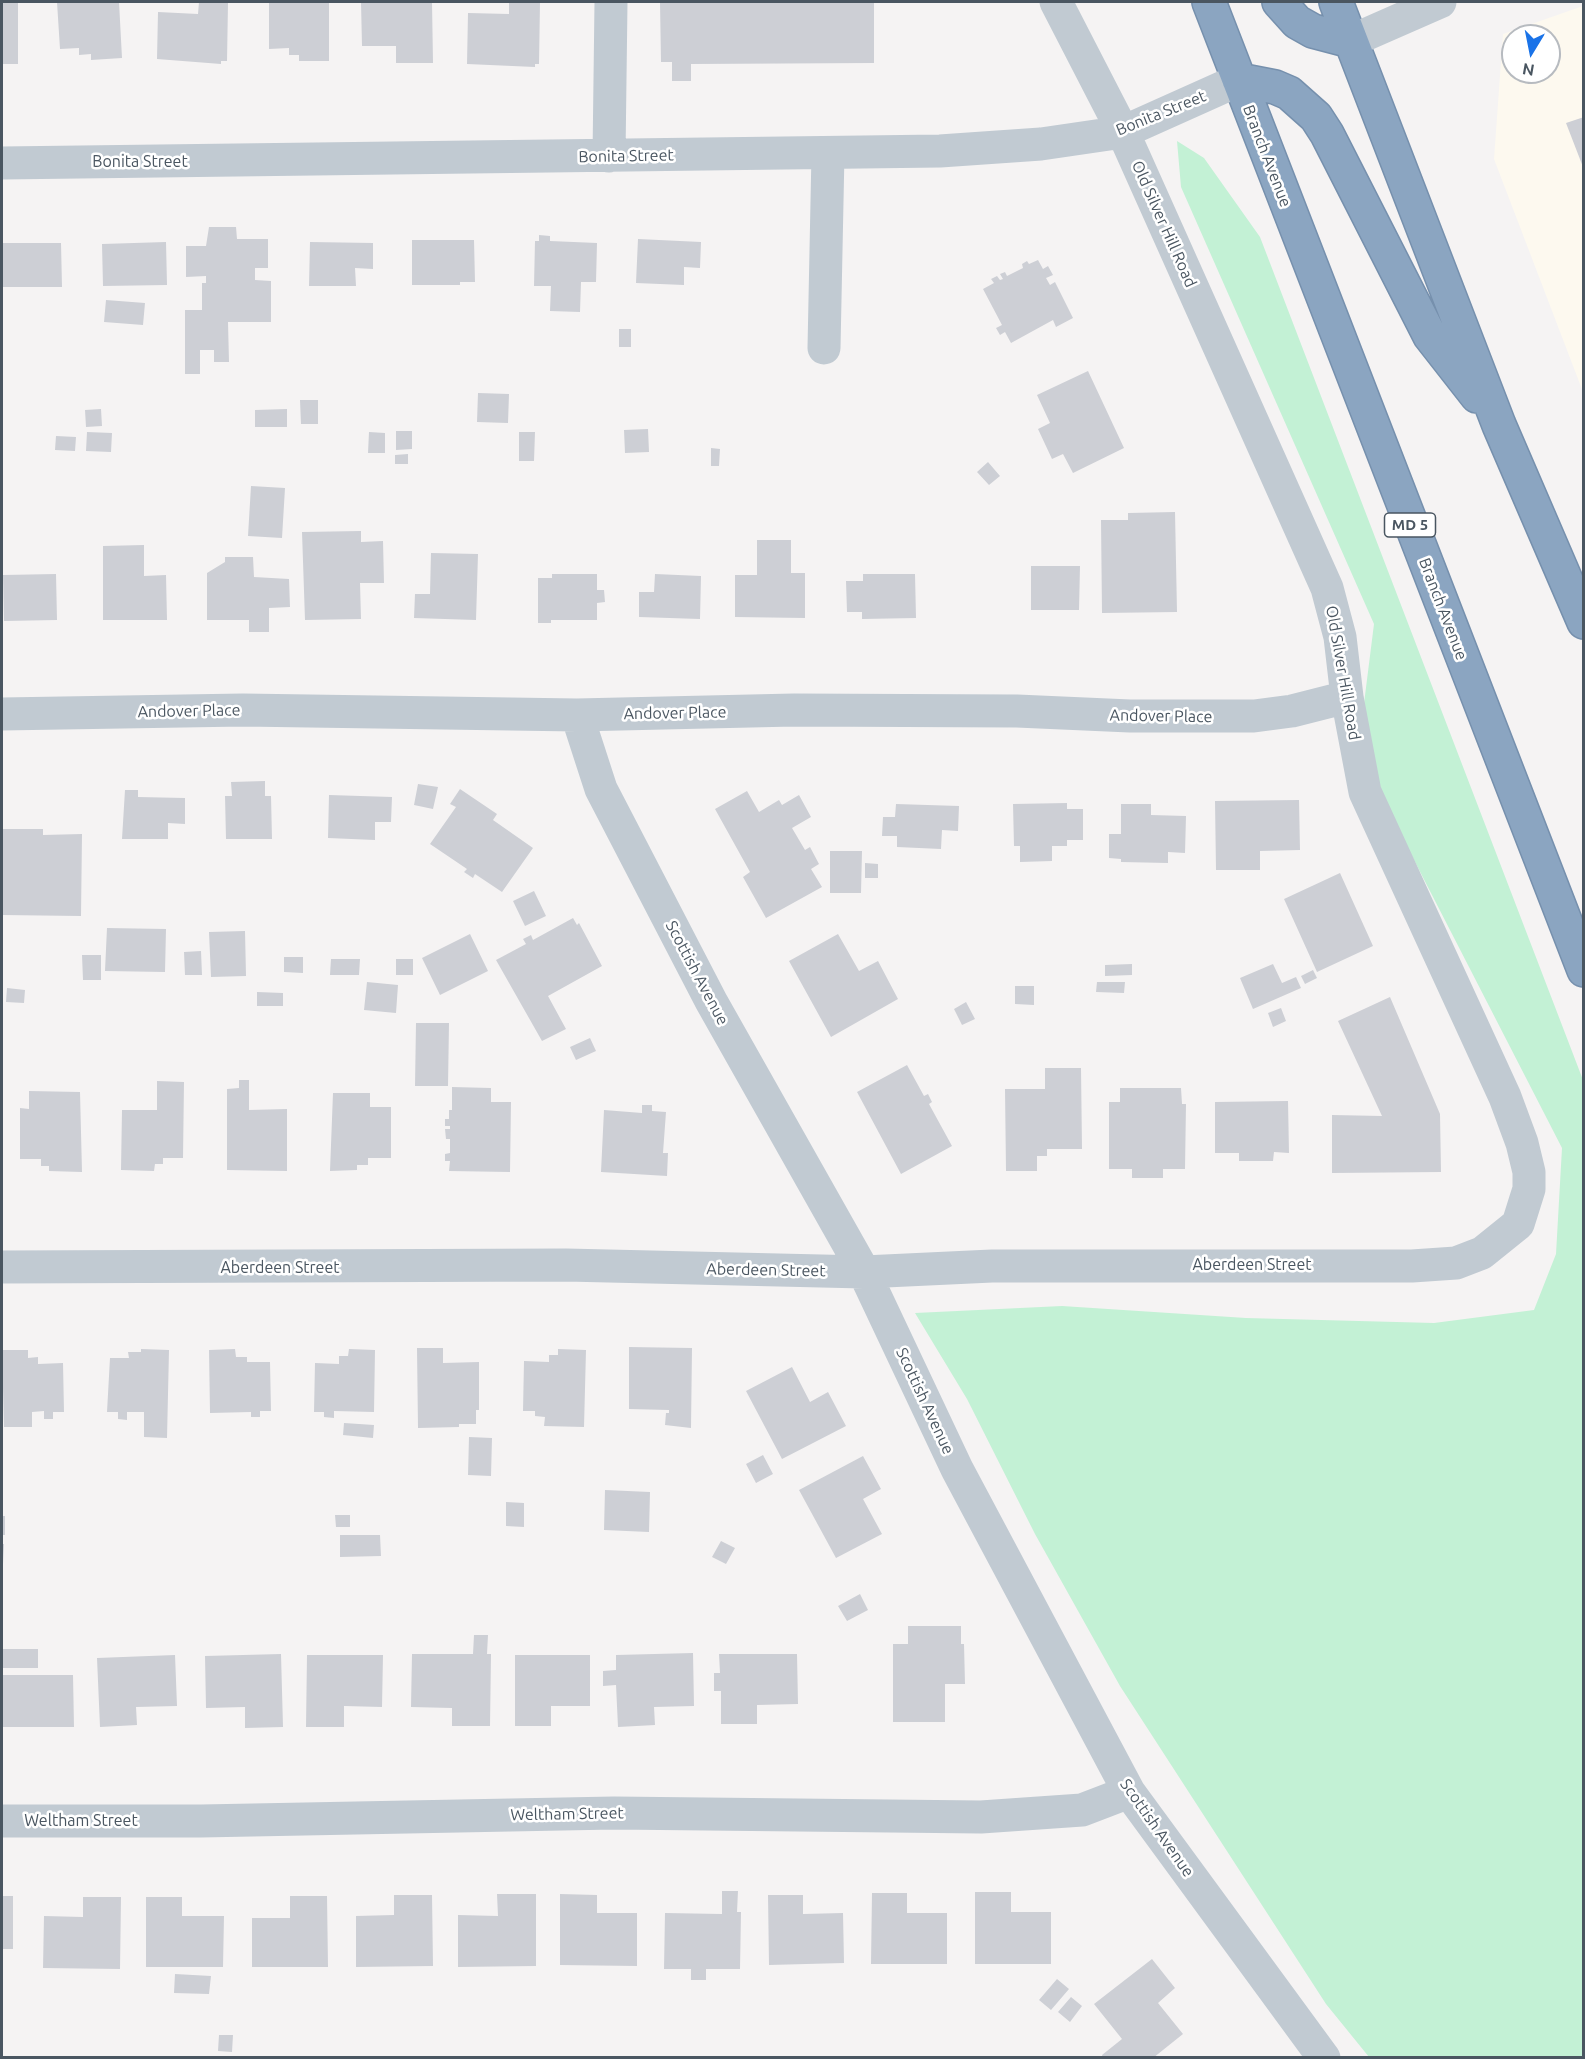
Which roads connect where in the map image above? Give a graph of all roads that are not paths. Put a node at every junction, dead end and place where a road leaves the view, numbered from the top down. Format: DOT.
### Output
graph roads {
  1 [pos="610,2"];
  2 [pos="1056,2"];
  3 [pos="1209,2"];
  4 [pos="1280,2"];
  5 [pos="1336,2"];
  6 [pos="1440,2"];
  7 [pos="1351,41"];
  8 [pos="1239,80"];
  9 [pos="1123,132"];
  10 [pos="828,153"];
  11 [pos="609,156"];
  12 [pos="2,163"];
  13 [pos="824,348"];
  14 [pos="1500,425"];
  15 [pos="1584,622"];
  16 [pos="1347,697"];
  17 [pos="2,714"];
  18 [pos="577,716"];
  19 [pos="1584,970"];
  20 [pos="1518,1224"];
  21 [pos="2,1268"];
  22 [pos="864,1272"];
  23 [pos="1129,1792"];
  24 [pos="2,1821"];
  25 [pos="1324,2058"];
  1 -- 11 [label="street"];
  2 -- 9 [label="street, Old Silver Hill Road"];
  3 -- 8 [label="highway, Branch Avenue / MD 5"];
  4 -- 7 [label="highway"];
  5 -- 7 [label="highway, Branch Avenue"];
  6 -- 7 [label="street"];
  7 -- 14 [label="highway, Branch Avenue"];
  8 -- 9 [label="street, Bonita Street"];
  8 -- 14 [label="highway, Branch Avenue"];
  8 -- 19 [label="highway, Branch Avenue / MD 5"];
  9 -- 10 [label="street, Bonita Street"];
  9 -- 16 [label="street, Old Silver Hill Road"];
  10 -- 11 [label="street, Bonita Street"];
  10 -- 13 [label="street"];
  11 -- 12 [label="street, Bonita Street"];
  14 -- 15 [label="highway, Branch Avenue"];
  16 -- 18 [label="street, Andover Place"];
  16 -- 20 [label="street, Old Silver Hill Road"];
  17 -- 18 [label="street, Andover Place"];
  18 -- 22 [label="street, Scottish Avenue"];
  20 -- 22 [label="street, Aberdeen Street"];
  21 -- 22 [label="street, Aberdeen Street"];
  22 -- 23 [label="street, Scottish Avenue"];
  23 -- 24 [label="street, Weltham Street"];
  23 -- 25 [label="street, Scottish Avenue"];
}
